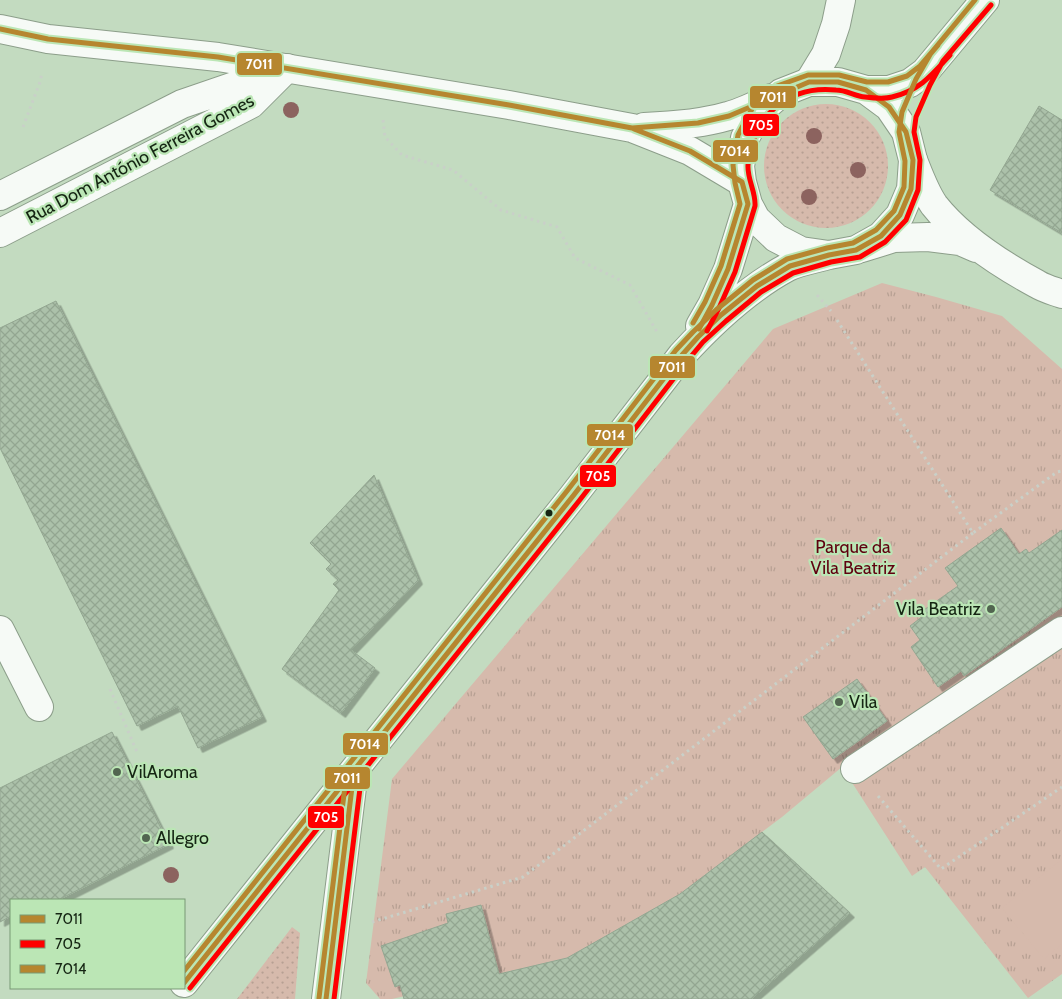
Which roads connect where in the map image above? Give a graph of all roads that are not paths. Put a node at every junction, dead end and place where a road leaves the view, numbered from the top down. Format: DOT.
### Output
graph roads {
  1 [pos="841,0"];
  2 [pos="985,0"];
  3 [pos="0,29"];
  4 [pos="937,57"];
  5 [pos="287,68"];
  6 [pos="808,82"];
  7 [pos="866,90"];
  8 [pos="782,94"];
  9 [pos="632,128"];
  10 [pos="906,132"];
  11 [pos="913,160"];
  12 [pos="745,193"];
  13 [pos="0,196"];
  14 [pos="0,233"];
  15 [pos="856,250"];
  16 [pos="989,254"];
  17 [pos="829,255"];
  18 [pos="1062,294"];
  19 [pos="682,355"];
  20 [pos="0,630"];
  21 [pos="1062,631"];
  22 [pos="40,707"];
  23 [pos="855,769"];
  24 [pos="354,771"];
  25 [pos="185,982"];
  26 [pos="179,989"];
  27 [pos="171,999"];
  28 [pos="326,999"];
  1 -- 6 [label="main road"];
  2 -- 4 [label="main road"];
  3 -- 5 [label="main road"];
  4 -- 7 [label="main road"];
  4 -- 10 [label="main road"];
  5 -- 9 [label="main road"];
  5 -- 13 [label="main road, Rua Dom António Ferreira Gomes"];
  5 -- 14 [label="main road, Rua Dom António Ferreira Gomes"];
  6 -- 7 [label="main road"];
  6 -- 8 [label="main road"];
  7 -- 10 [label="main road"];
  8 -- 9 [label="main road"];
  8 -- 12 [label="main road"];
  9 -- 12 [label="main road"];
  10 -- 11 [label="main road"];
  11 -- 15 [label="main road"];
  11 -- 16 [label="main road"];
  12 -- 17 [label="main road"];
  12 -- 19 [label="main road"];
  15 -- 16 [label="main road"];
  15 -- 17 [label="main road"];
  16 -- 18 [label="main road"];
  17 -- 19 [label="main road"];
  19 -- 24 [label="main road"];
  20 -- 22 [label="main road"];
  21 -- 23 [label="main road"];
  24 -- 25 [label="main road"];
  24 -- 28 [label="main road"];
  26 -- 27 [label="main road"];
}
